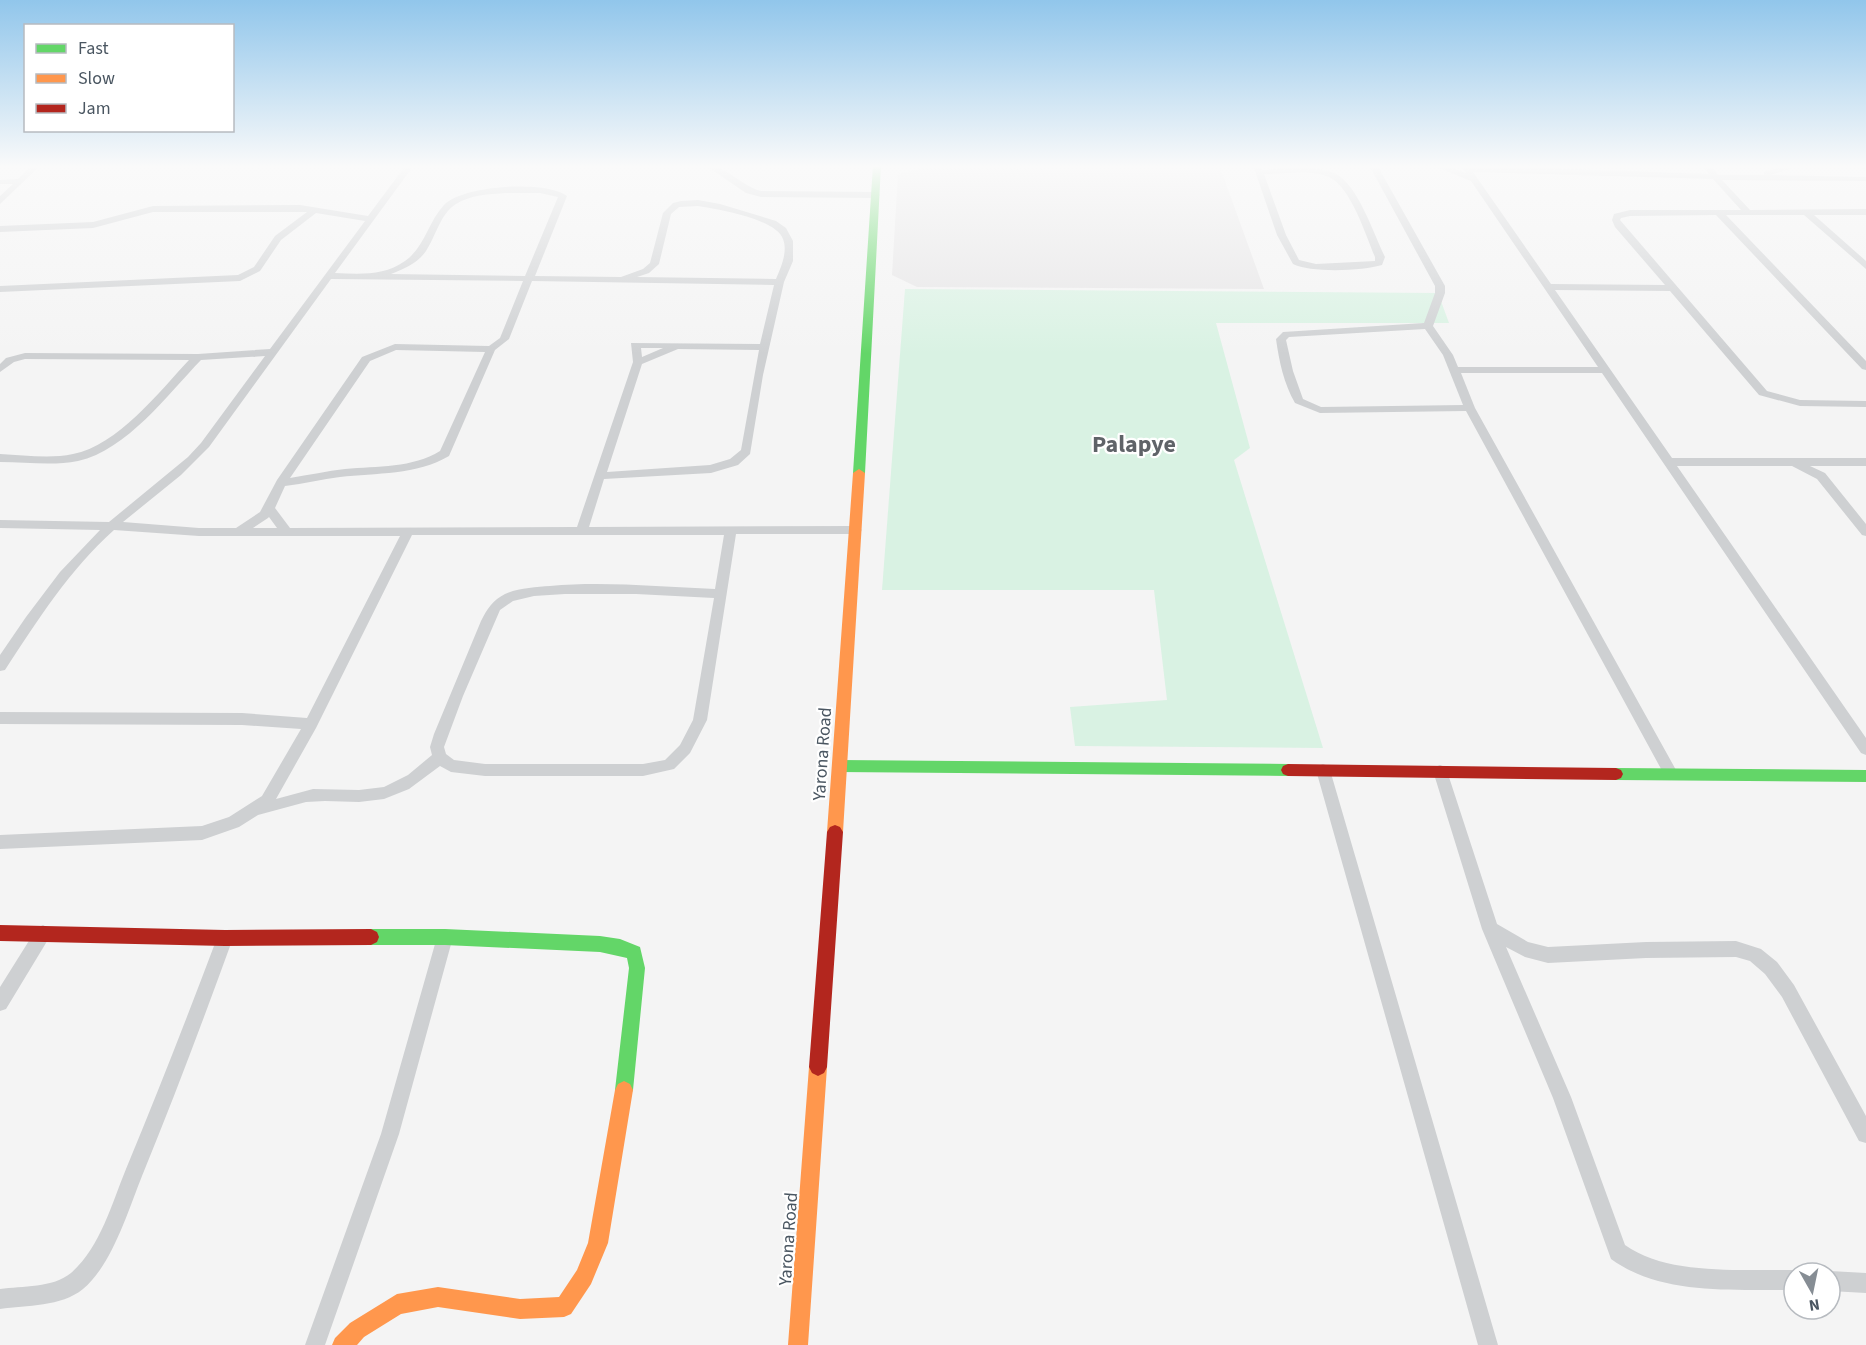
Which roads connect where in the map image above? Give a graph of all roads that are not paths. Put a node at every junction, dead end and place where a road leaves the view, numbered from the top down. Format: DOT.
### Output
graph roads {
  1 [pos="29,228"];
  2 [pos="292,228"];
  3 [pos="366,228"];
  4 [pos="435,228"];
  5 [pos="550,228"];
  6 [pos="663,228"];
  7 [pos="780,228"];
  8 [pos="874,228"];
  9 [pos="1281,228"];
  10 [pos="1366,228"];
  11 [pos="1408,228"];
  12 [pos="1510,228"];
  13 [pos="1620,228"];
  14 [pos="1733,228"];
  15 [pos="1824,228"];
  16 [pos="0,229"];
  17 [pos="1866,266"];
  18 [pos="381,275"];
  19 [pos="330,276"];
  20 [pos="530,279"];
  21 [pos="624,279"];
  22 [pos="780,282"];
  23 [pos="1548,287"];
  24 [pos="1671,288"];
  25 [pos="0,289"];
  26 [pos="1428,327"];
  27 [pos="766,347"];
  28 [pos="673,348"];
  29 [pos="491,349"];
  30 [pos="275,352"];
  31 [pos="198,357"];
  32 [pos="638,362"];
  33 [pos="1866,367"];
  34 [pos="0,369"];
  35 [pos="1453,370"];
  36 [pos="1605,370"];
  37 [pos="1866,404"];
  38 [pos="1470,408"];
  39 [pos="0,458"];
  40 [pos="1793,461"];
  41 [pos="1823,461"];
  42 [pos="1668,462"];
  43 [pos="1866,462"];
  44 [pos="600,476"];
  45 [pos="1821,476"];
  46 [pos="281,483"];
  47 [pos="269,508"];
  48 [pos="0,524"];
  49 [pos="115,526"];
  50 [pos="730,531"];
  51 [pos="856,531"];
  52 [pos="238,532"];
  53 [pos="287,532"];
  54 [pos="408,532"];
  55 [pos="581,532"];
  56 [pos="1866,532"];
  57 [pos="719,594"];
  58 [pos="0,666"];
  59 [pos="0,718"];
  60 [pos="311,724"];
  61 [pos="1866,749"];
  62 [pos="440,757"];
  63 [pos="839,766"];
  64 [pos="1323,770"];
  65 [pos="1440,771"];
  66 [pos="1671,774"];
  67 [pos="1866,776"];
  68 [pos="257,809"];
  69 [pos="0,842"];
  70 [pos="1490,929"];
  71 [pos="0,933"];
  72 [pos="43,933"];
  73 [pos="225,938"];
  74 [pos="445,938"];
  75 [pos="0,1003"];
  76 [pos="1866,1134"];
  77 [pos="1782,1280"];
  78 [pos="1842,1282"];
  79 [pos="1866,1283"];
  80 [pos="0,1299"];
  81 [pos="315,1345"];
  82 [pos="342,1345"];
  83 [pos="798,1345"];
  84 [pos="1488,1345"];
  1 -- 16 [label="street"];
  2 -- 25 [label="street"];
  3 -- 19 [label="street"];
  4 -- 18 [label="street"];
  5 -- 20 [label="street"];
  6 -- 21 [label="street"];
  7 -- 22 [label="street"];
  8 -- 51 [label="street, Yarona Road"];
  9 -- 10 [label="street"];
  11 -- 26 [label="street"];
  12 -- 23 [label="street"];
  13 -- 24 [label="street"];
  14 -- 33 [label="street"];
  15 -- 17 [label="street"];
  18 -- 19 [label="street"];
  18 -- 20 [label="street"];
  19 -- 30 [label="street"];
  20 -- 21 [label="street"];
  20 -- 29 [label="street"];
  21 -- 22 [label="street"];
  22 -- 27 [label="street"];
  23 -- 24 [label="street"];
  23 -- 36 [label="street"];
  24 -- 37 [label="street"];
  26 -- 35 [label="street"];
  26 -- 38 [label="street"];
  27 -- 28 [label="street"];
  27 -- 44 [label="street"];
  28 -- 32 [label="street"];
  28 -- 32 [label="street"];
  29 -- 46 [label="street"];
  29 -- 46 [label="street"];
  30 -- 31 [label="street"];
  30 -- 49 [label="street"];
  31 -- 34 [label="street"];
  31 -- 39 [label="street"];
  32 -- 44 [label="street"];
  35 -- 36 [label="street"];
  35 -- 38 [label="street"];
  36 -- 42 [label="street"];
  38 -- 66 [label="street"];
  40 -- 41 [label="street"];
  40 -- 42 [label="street"];
  40 -- 45 [label="street"];
  41 -- 43 [label="street"];
  41 -- 45 [label="street"];
  42 -- 61 [label="street"];
  44 -- 55 [label="street"];
  45 -- 56 [label="street"];
  46 -- 47 [label="street"];
  47 -- 52 [label="street"];
  47 -- 53 [label="street"];
  48 -- 49 [label="street"];
  49 -- 52 [label="street"];
  49 -- 58 [label="street"];
  50 -- 51 [label="street"];
  50 -- 55 [label="street"];
  50 -- 57 [label="street"];
  51 -- 63 [label="street, Yarona Road"];
  52 -- 53 [label="street"];
  53 -- 54 [label="street"];
  54 -- 55 [label="street"];
  54 -- 60 [label="street"];
  57 -- 62 [label="street"];
  57 -- 62 [label="street"];
  59 -- 60 [label="street"];
  60 -- 68 [label="street"];
  62 -- 68 [label="street"];
  63 -- 64 [label="street"];
  63 -- 83 [label="street, Yarona Road"];
  64 -- 65 [label="street"];
  64 -- 84 [label="street"];
  65 -- 66 [label="street"];
  65 -- 70 [label="street"];
  66 -- 67 [label="street"];
  68 -- 69 [label="street"];
  70 -- 76 [label="street"];
  70 -- 77 [label="street"];
  71 -- 72 [label="street"];
  72 -- 73 [label="street"];
  72 -- 75 [label="street"];
  73 -- 74 [label="street"];
  73 -- 80 [label="street"];
  74 -- 81 [label="street"];
  74 -- 82 [label="street"];
  78 -- 79 [label="street"];
}
